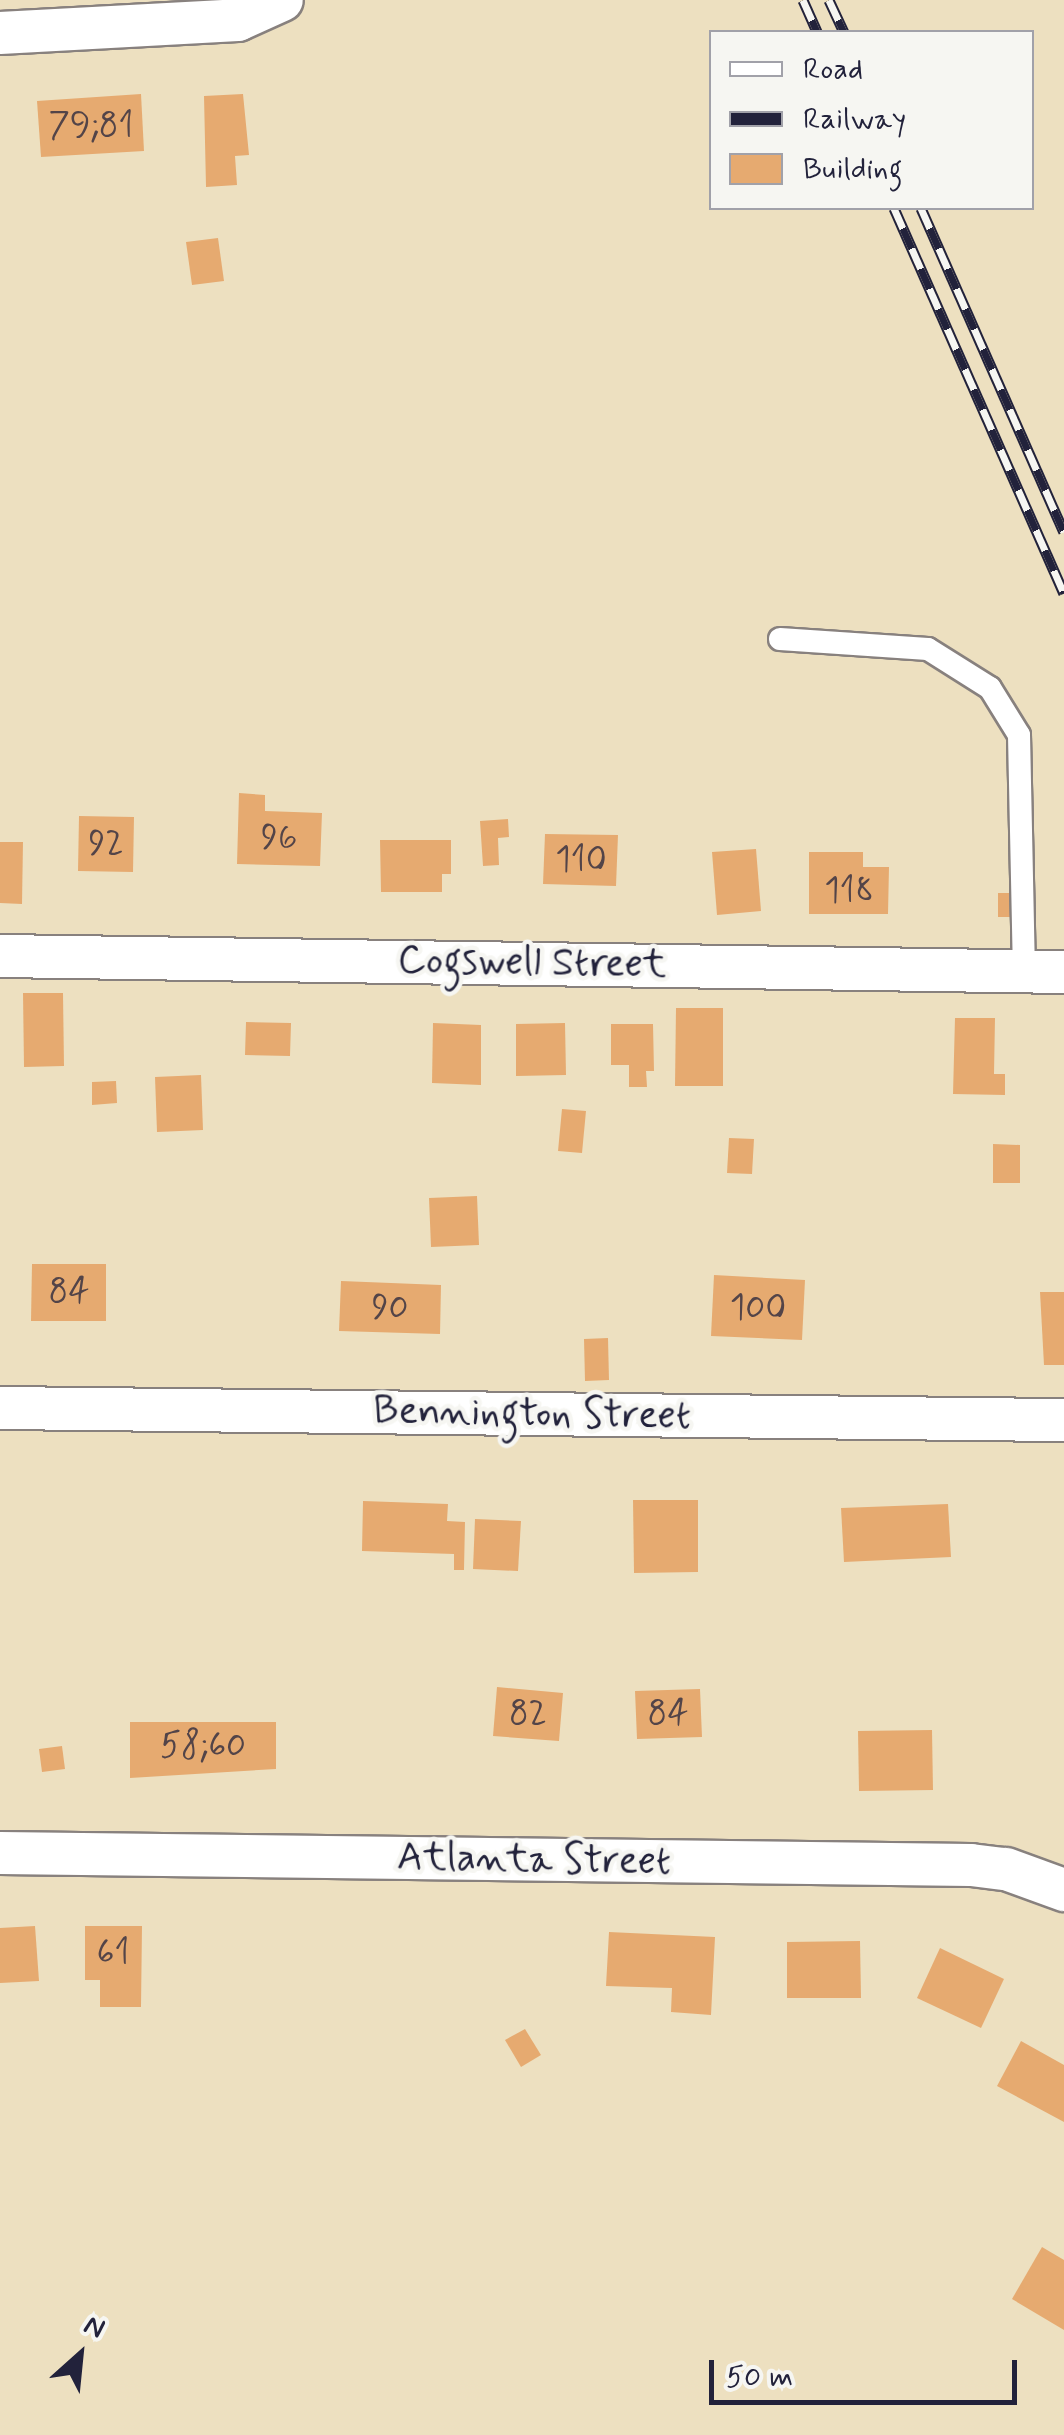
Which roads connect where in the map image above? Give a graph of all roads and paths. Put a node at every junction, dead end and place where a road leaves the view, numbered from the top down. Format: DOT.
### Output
graph roads {
  1 [pos="282,0"];
  2 [pos="167,11"];
  3 [pos="0,34"];
  4 [pos="780,638"];
  5 [pos="0,956"];
  6 [pos="1044,970"];
  7 [pos="0,1408"];
  8 [pos="1064,1420"];
  9 [pos="0,1853"];
  10 [pos="1064,1890"];
  1 -- 2 [label="street"];
  2 -- 3 [label="street"];
  4 -- 6 [label="lane"];
  5 -- 6 [label="street, Cogswell Street"];
  7 -- 8 [label="street, Bennington Street"];
  9 -- 10 [label="street, Atlanta Street"];
}
